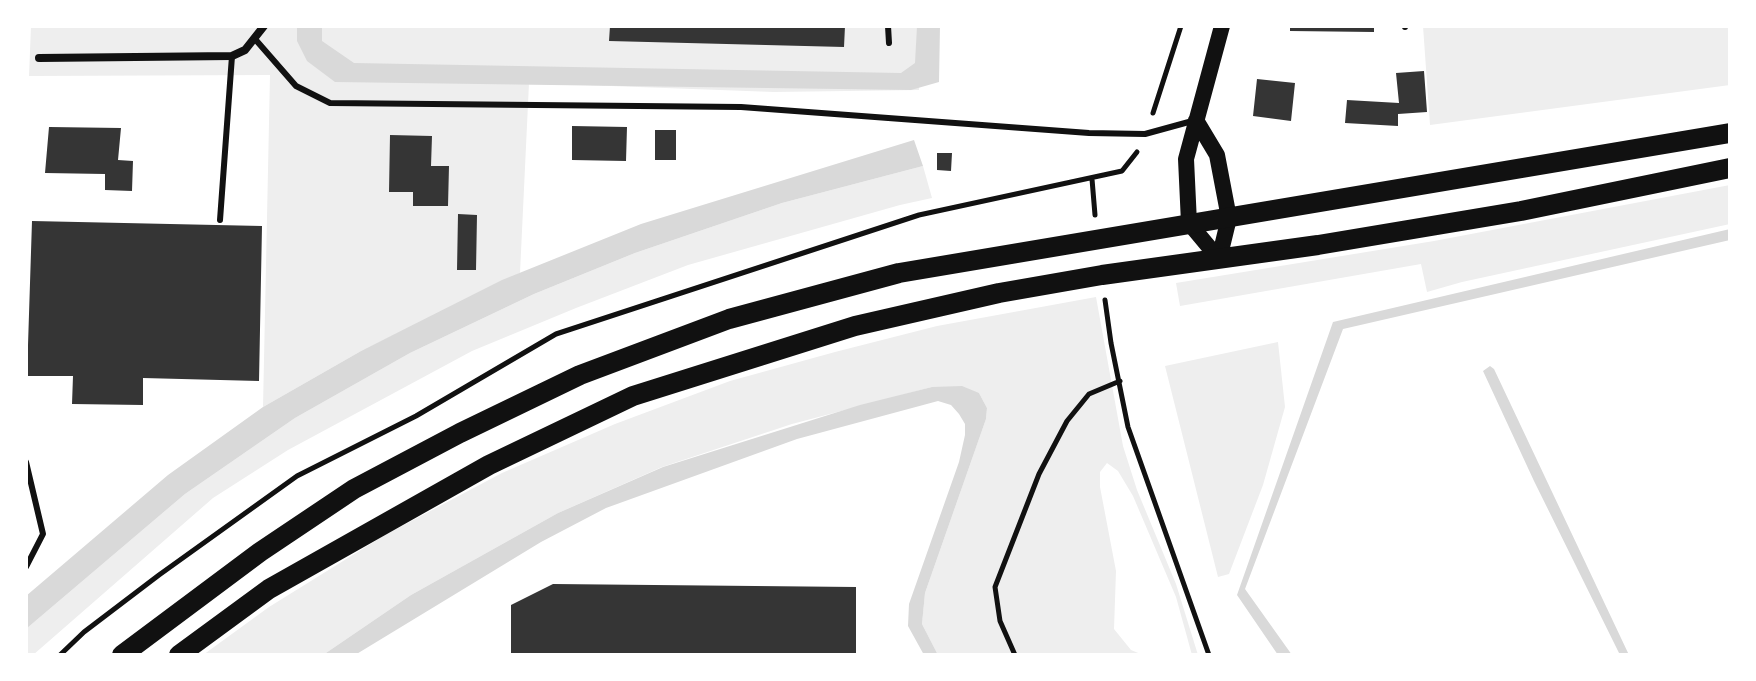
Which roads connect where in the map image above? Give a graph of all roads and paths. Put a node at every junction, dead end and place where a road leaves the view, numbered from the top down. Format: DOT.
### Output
graph roads {
  1 [pos="264,26"];
  2 [pos="888,26"];
  3 [pos="1222,26"];
  4 [pos="255,39"];
  5 [pos="889,43"];
  6 [pos="232,56"];
  7 [pos="39,58"];
  8 [pos="1196,120"];
  9 [pos="1730,133"];
  10 [pos="1730,168"];
  11 [pos="1229,218"];
  12 [pos="220,220"];
  13 [pos="1189,223"];
  14 [pos="1219,259"];
  15 [pos="1102,275"];
  16 [pos="1120,381"];
  17 [pos="26,462"];
  18 [pos="26,567"];
  19 [pos="122,655"];
  20 [pos="179,655"];
  21 [pos="1015,655"];
  22 [pos="1209,655"];
  1 -- 4 [label="street"];
  2 -- 5 [label="lane"];
  3 -- 8 [label="main road"];
  4 -- 6 [label="street"];
  4 -- 8 [label="lane"];
  6 -- 7 [label="street"];
  6 -- 12 [label="lane"];
  8 -- 11 [label="main road"];
  8 -- 13 [label="main road"];
  9 -- 11 [label="main road"];
  10 -- 14 [label="main road"];
  11 -- 13 [label="main road"];
  11 -- 14 [label="main road"];
  13 -- 14 [label="main road"];
  13 -- 19 [label="main road"];
  14 -- 15 [label="main road"];
  15 -- 16 [label="path"];
  15 -- 20 [label="main road"];
  16 -- 21 [label="path"];
  16 -- 22 [label="path"];
  17 -- 18 [label="lane"];
}
